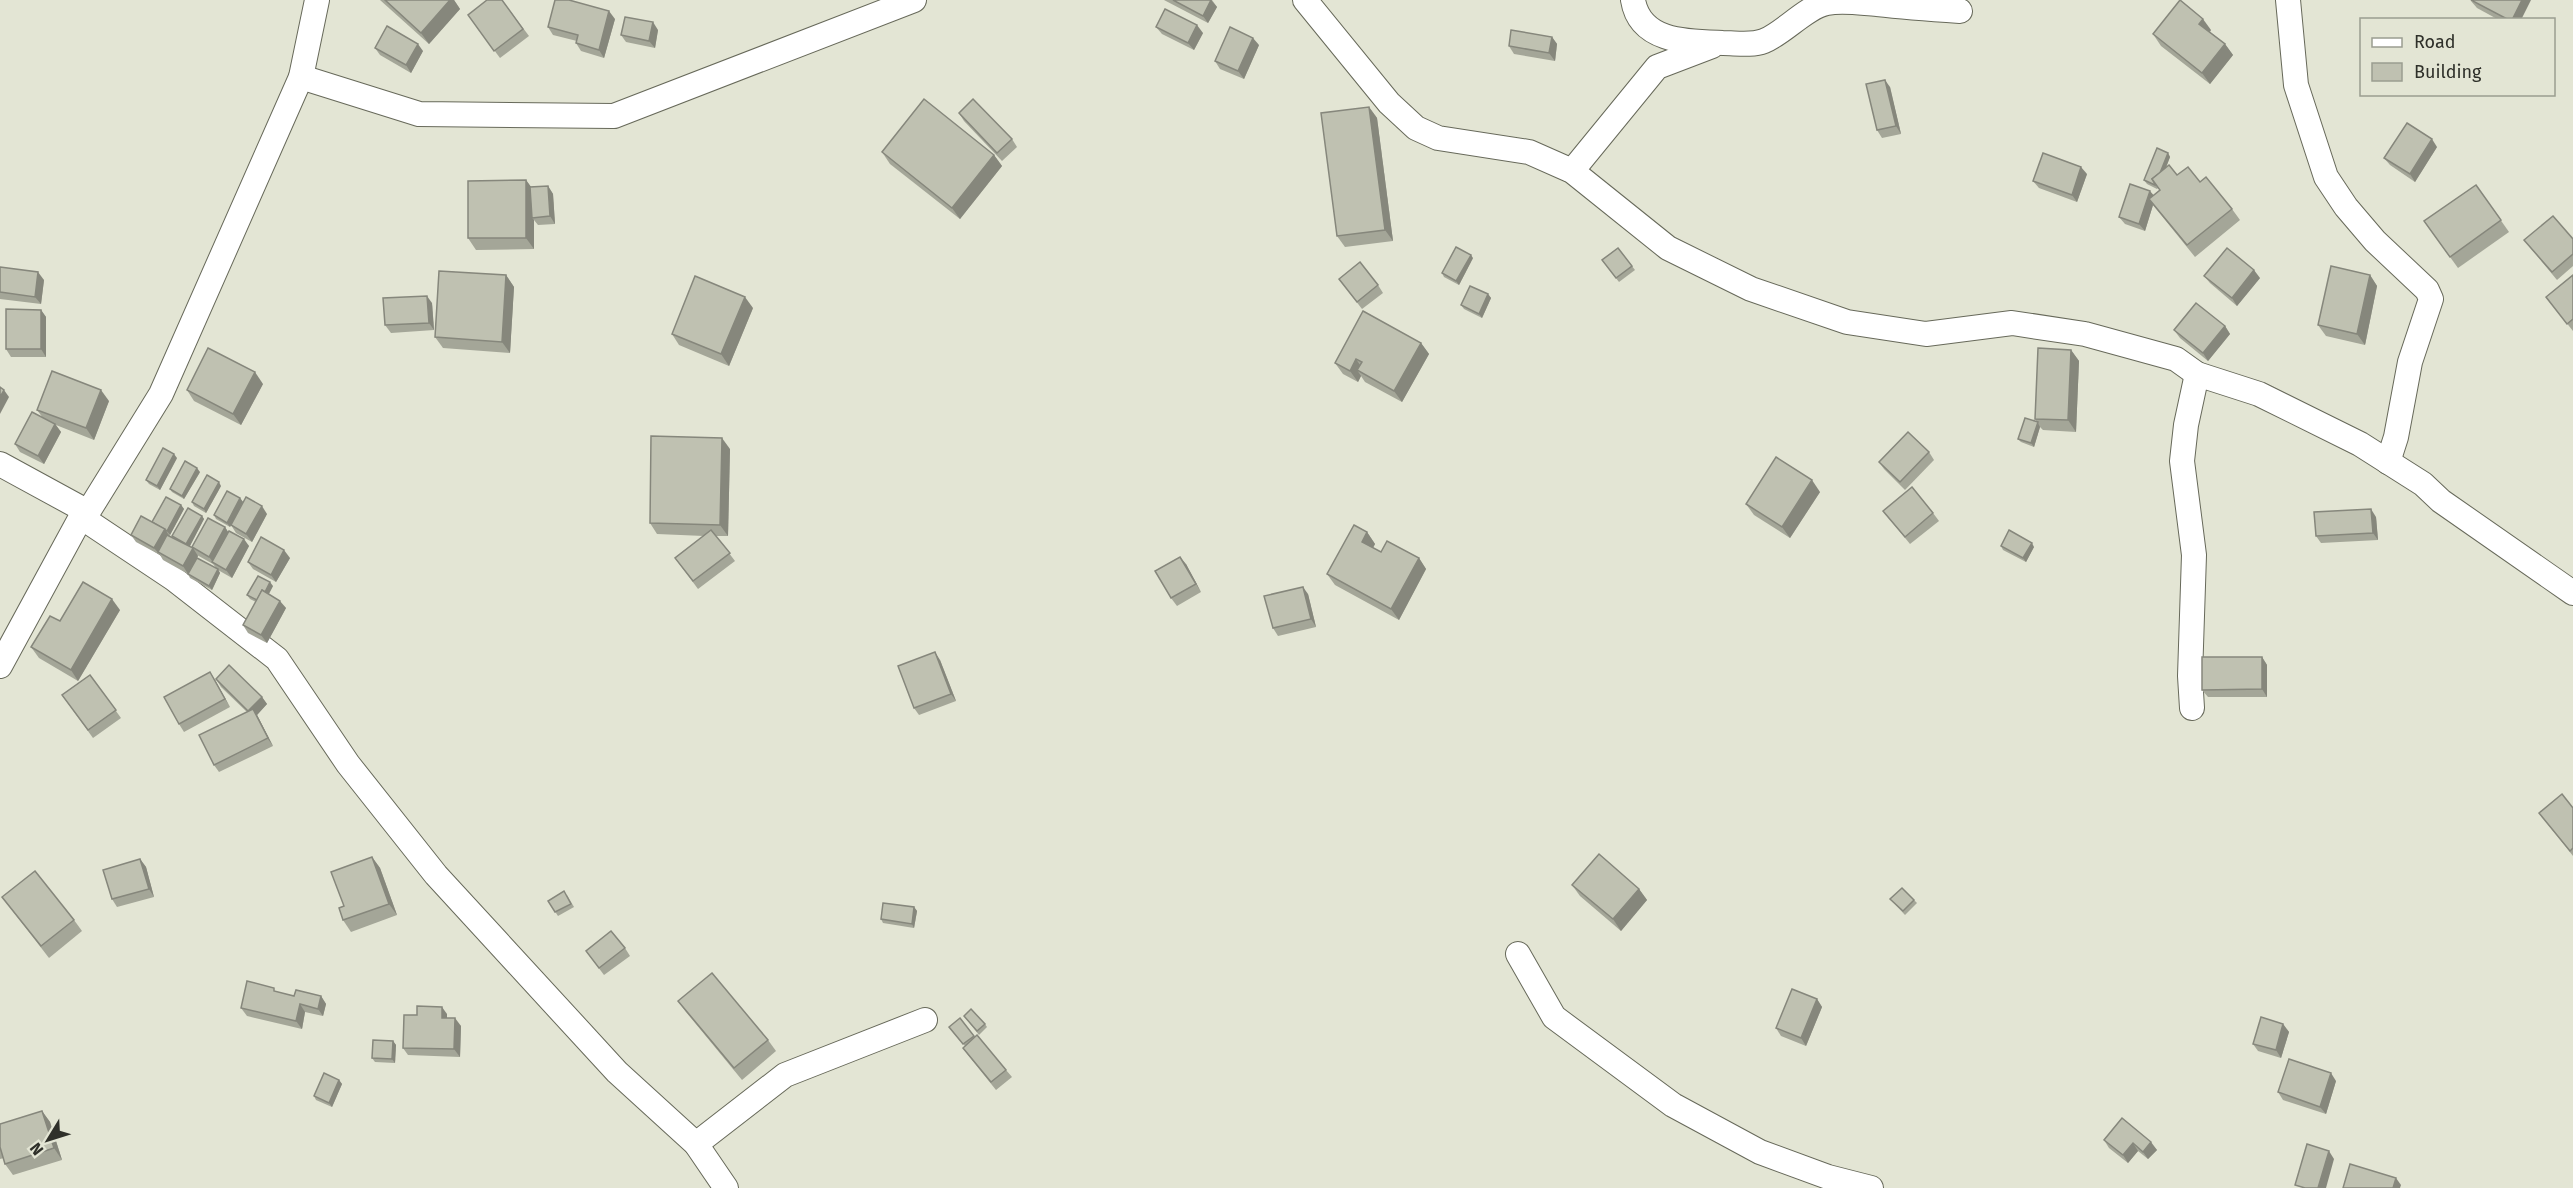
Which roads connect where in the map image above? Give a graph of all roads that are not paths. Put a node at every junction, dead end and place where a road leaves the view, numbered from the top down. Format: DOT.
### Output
graph roads {
  1 [pos="317,0"];
  2 [pos="914,0"];
  3 [pos="1305,0"];
  4 [pos="1633,0"];
  5 [pos="2288,0"];
  6 [pos="1960,11"];
  7 [pos="1720,43"];
  8 [pos="301,77"];
  9 [pos="1572,171"];
  10 [pos="2197,374"];
  11 [pos="2388,462"];
  12 [pos="0,464"];
  13 [pos="84,514"];
  14 [pos="2573,593"];
  15 [pos="0,666"];
  16 [pos="2192,708"];
  17 [pos="1518,954"];
  18 [pos="925,1020"];
  19 [pos="696,1144"];
  20 [pos="726,1188"];
  21 [pos="1871,1188"];
  1 -- 8 [label="street"];
  2 -- 8 [label="street"];
  3 -- 9 [label="street"];
  4 -- 7 [label="street"];
  5 -- 11 [label="street"];
  6 -- 7 [label="street"];
  7 -- 9 [label="street"];
  8 -- 13 [label="street"];
  9 -- 10 [label="street"];
  10 -- 11 [label="street"];
  10 -- 16 [label="street"];
  11 -- 14 [label="street"];
  12 -- 13 [label="street"];
  13 -- 15 [label="street"];
  13 -- 19 [label="street"];
  17 -- 21 [label="street"];
  18 -- 19 [label="street"];
  19 -- 20 [label="street"];
}
